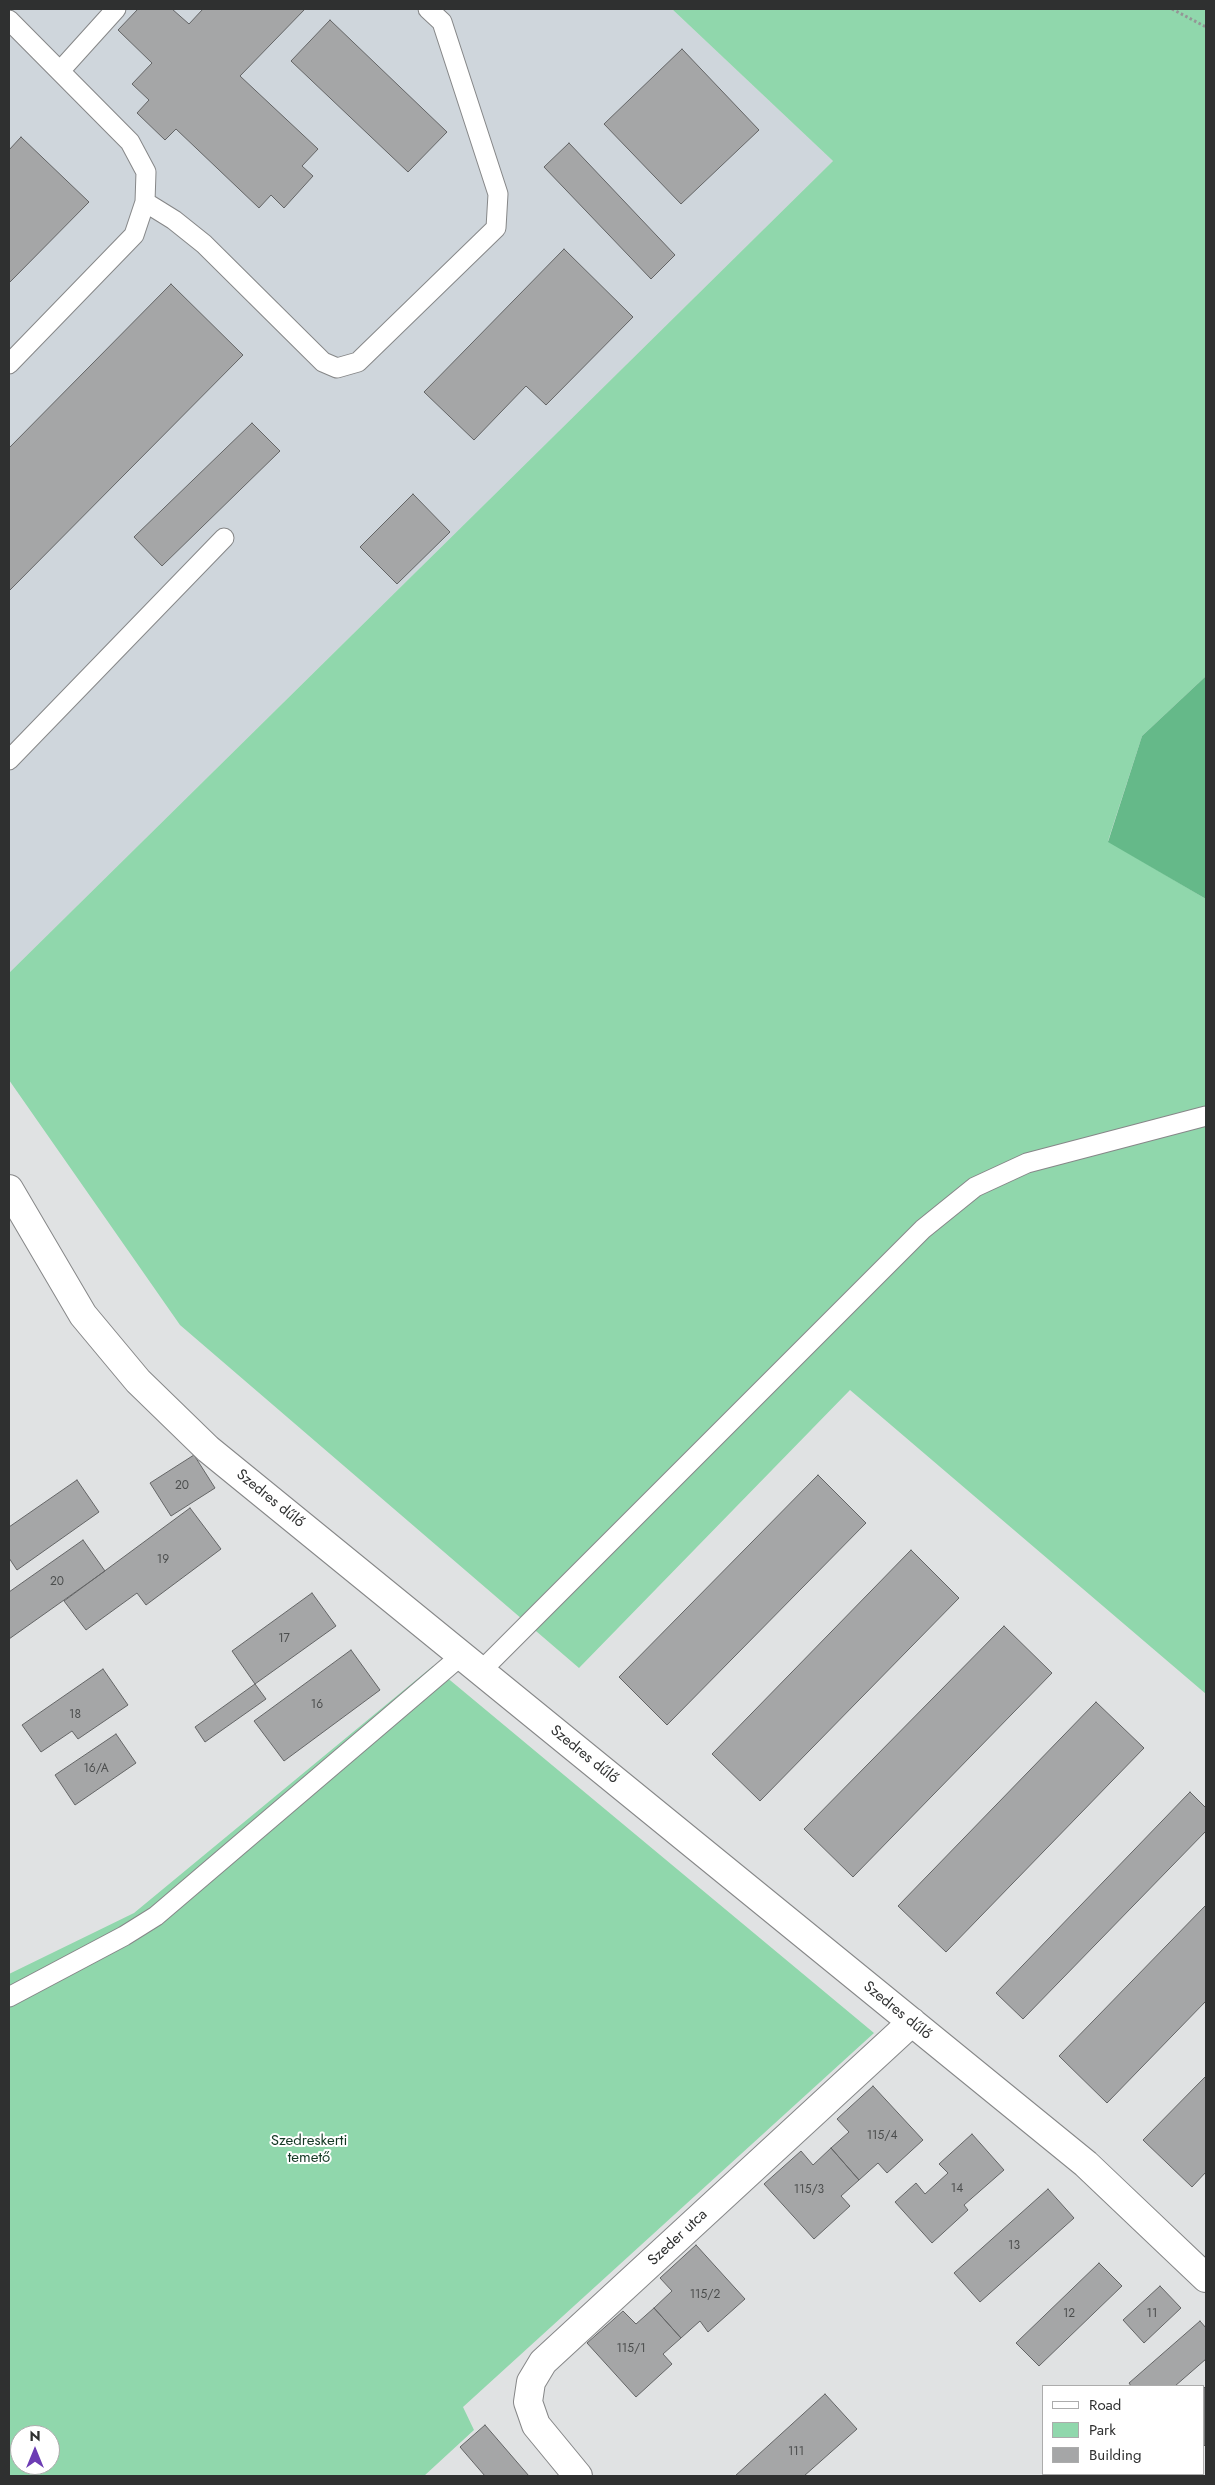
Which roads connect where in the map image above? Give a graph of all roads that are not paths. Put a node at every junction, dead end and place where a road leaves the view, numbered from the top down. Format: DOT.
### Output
graph roads {
  1 [pos="116,9"];
  2 [pos="428,9"];
  3 [pos="9,20"];
  4 [pos="60,71"];
  5 [pos="145,202"];
  6 [pos="9,364"];
  7 [pos="224,538"];
  8 [pos="9,760"];
  9 [pos="1206,1116"];
  10 [pos="9,1189"];
  11 [pos="472,1663"];
  12 [pos="9,1998"];
  13 [pos="912,2022"];
  14 [pos="1206,2278"];
  15 [pos="578,2476"];
  1 -- 4 [label="lane"];
  2 -- 5 [label="lane"];
  3 -- 4 [label="lane"];
  4 -- 5 [label="lane"];
  5 -- 6 [label="lane"];
  7 -- 8 [label="lane"];
  9 -- 11 [label="lane"];
  10 -- 11 [label="street, Szedres dűlő"];
  11 -- 12 [label="lane"];
  11 -- 13 [label="street, Szedres dűlő"];
  13 -- 14 [label="street, Szedres dűlő"];
  13 -- 15 [label="street, Szeder utca"];
}
